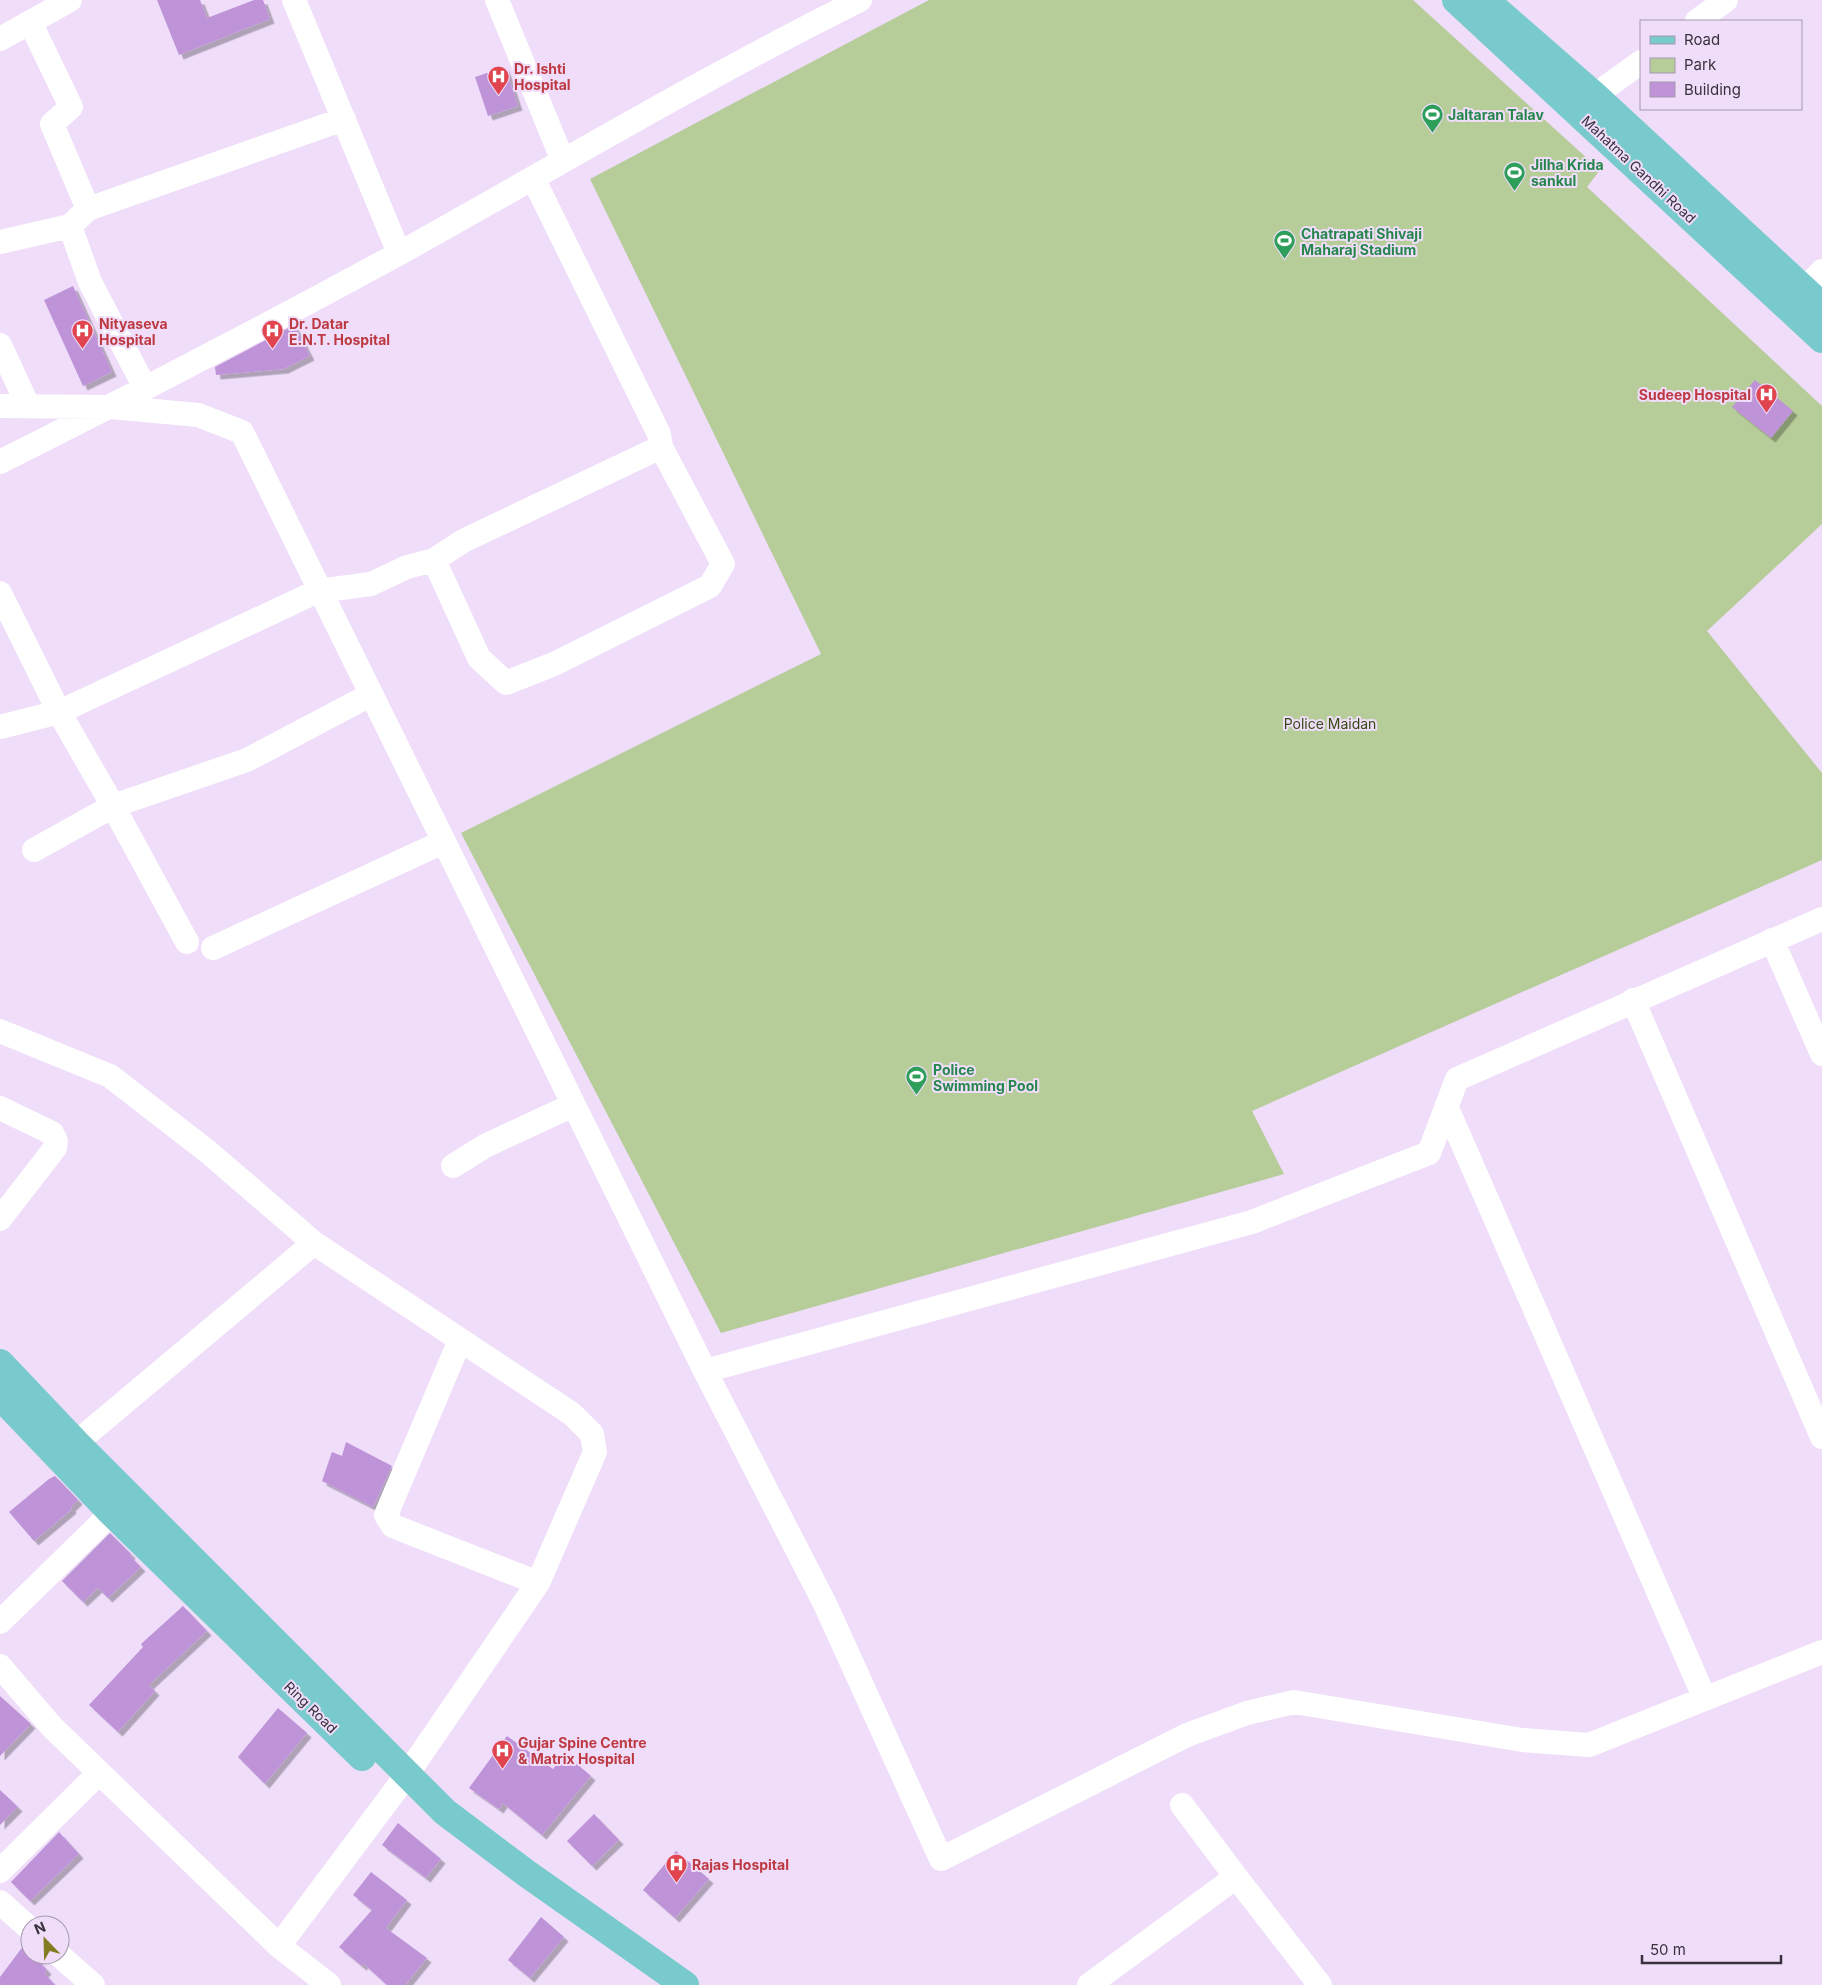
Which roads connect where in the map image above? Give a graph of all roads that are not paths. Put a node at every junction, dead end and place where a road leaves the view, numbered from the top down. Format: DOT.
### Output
graph roads {
  1 [pos="70,0"];
  2 [pos="294,0"];
  3 [pos="497,0"];
  4 [pos="860,0"];
  5 [pos="1456,0"];
  6 [pos="1485,0"];
  7 [pos="1726,0"];
  8 [pos="1698,20"];
  9 [pos="30,22"];
  10 [pos="0,39"];
  11 [pos="1640,63"];
  12 [pos="1584,102"];
  13 [pos="344,119"];
  14 [pos="563,161"];
  15 [pos="533,178"];
  16 [pos="88,209"];
  17 [pos="70,226"];
  18 [pos="0,242"];
  19 [pos="399,253"];
  20 [pos="1809,293"];
  21 [pos="1822,339"];
  22 [pos="0,345"];
  23 [pos="145,388"];
  24 [pos="0,406"];
  25 [pos="28,406"];
  26 [pos="111,407"];
  27 [pos="661,447"];
  28 [pos="0,462"];
  29 [pos="434,560"];
  30 [pos="318,591"];
  31 [pos="0,593"];
  32 [pos="370,694"];
  33 [pos="59,712"];
  34 [pos="0,727"];
  35 [pos="113,806"];
  36 [pos="443,842"];
  37 [pos="34,850"];
  38 [pos="1822,919"];
  39 [pos="1772,940"];
  40 [pos="187,942"];
  41 [pos="213,948"];
  42 [pos="1633,1000"];
  43 [pos="0,1032"];
  44 [pos="1822,1054"];
  45 [pos="573,1105"];
  46 [pos="0,1108"];
  47 [pos="1447,1108"];
  48 [pos="453,1166"];
  49 [pos="0,1219"];
  50 [pos="314,1243"];
  51 [pos="460,1340"];
  52 [pos="0,1363"];
  53 [pos="705,1371"];
  54 [pos="0,1396"];
  55 [pos="1822,1437"];
  56 [pos="76,1443"];
  57 [pos="120,1504"];
  58 [pos="538,1583"];
  59 [pos="0,1622"];
  60 [pos="1822,1652"];
  61 [pos="0,1666"];
  62 [pos="1705,1699"];
  63 [pos="99,1773"];
  64 [pos="401,1782"];
  65 [pos="1182,1805"];
  66 [pos="0,1871"];
  67 [pos="1236,1878"];
  68 [pos="0,1902"];
  69 [pos="20,1920"];
  70 [pos="279,1946"];
  71 [pos="70,1965"];
  72 [pos="1095,1983"];
  73 [pos="93,1985"];
  74 [pos="330,1985"];
  75 [pos="652,1985"];
  76 [pos="685,1985"];
  77 [pos="1320,1985"];
  1 -- 9 [label="street"];
  2 -- 13 [label="street"];
  3 -- 14 [label="street"];
  4 -- 14 [label="street"];
  5 -- 12 [label="main road, Mahatma Gandhi Road"];
  6 -- 12 [label="main road"];
  7 -- 8 [label="street"];
  9 -- 10 [label="street"];
  9 -- 16 [label="street"];
  11 -- 12 [label="street"];
  12 -- 20 [label="main road, Mahatma Gandhi Road"];
  13 -- 16 [label="street"];
  13 -- 19 [label="street"];
  14 -- 15 [label="street"];
  15 -- 19 [label="street"];
  15 -- 27 [label="street"];
  16 -- 17 [label="street"];
  17 -- 18 [label="street"];
  17 -- 23 [label="street"];
  19 -- 23 [label="street"];
  20 -- 21 [label="main road, Mahatma Gandhi Road"];
  22 -- 25 [label="street"];
  23 -- 26 [label="street"];
  24 -- 25 [label="street"];
  25 -- 26 [label="street"];
  26 -- 28 [label="street"];
  26 -- 30 [label="street"];
  27 -- 29 [label="street"];
  27 -- 29 [label="street"];
  29 -- 30 [label="street"];
  30 -- 32 [label="street"];
  30 -- 33 [label="street"];
  31 -- 33 [label="street"];
  32 -- 35 [label="street"];
  32 -- 36 [label="street"];
  33 -- 34 [label="street"];
  33 -- 35 [label="street"];
  35 -- 37 [label="street"];
  35 -- 40 [label="street"];
  36 -- 41 [label="street"];
  36 -- 45 [label="street"];
  38 -- 39 [label="street"];
  39 -- 42 [label="street"];
  39 -- 44 [label="street"];
  42 -- 47 [label="street"];
  42 -- 55 [label="street"];
  43 -- 50 [label="street"];
  45 -- 48 [label="street"];
  45 -- 53 [label="street"];
  46 -- 49 [label="street"];
  47 -- 53 [label="street"];
  47 -- 62 [label="street"];
  50 -- 51 [label="street"];
  50 -- 56 [label="street"];
  51 -- 58 [label="street"];
  51 -- 58 [label="street"];
  52 -- 56 [label="main road"];
  53 -- 62 [label="street"];
  54 -- 57 [label="main road, Ring Road"];
  56 -- 57 [label="main road"];
  57 -- 59 [label="street"];
  57 -- 64 [label="main road, Ring Road"];
  58 -- 64 [label="street"];
  60 -- 62 [label="street"];
  61 -- 63 [label="street"];
  63 -- 66 [label="street"];
  63 -- 70 [label="street"];
  64 -- 70 [label="street"];
  64 -- 75 [label="main road, Ring Road"];
  64 -- 76 [label="main road"];
  65 -- 67 [label="street"];
  67 -- 72 [label="street"];
  67 -- 77 [label="street"];
  68 -- 69 [label="street"];
  70 -- 74 [label="street"];
  71 -- 73 [label="street"];
}
